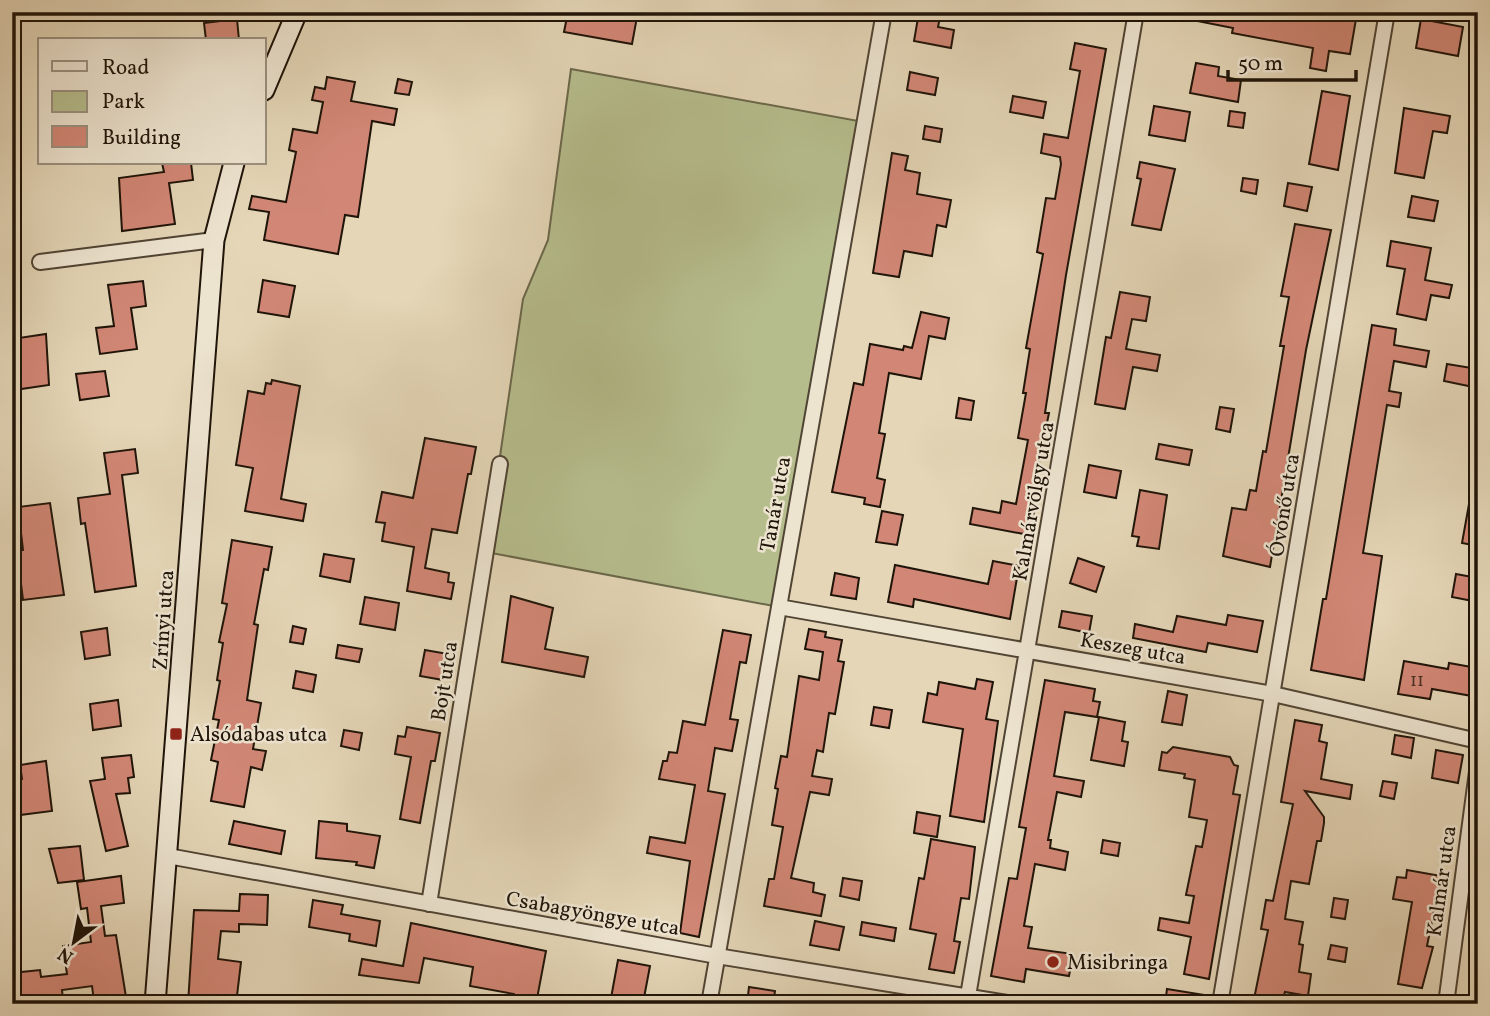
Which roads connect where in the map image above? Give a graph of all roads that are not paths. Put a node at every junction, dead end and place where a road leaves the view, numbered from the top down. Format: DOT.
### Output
graph roads {
  1 [pos="285,12"];
  2 [pos="297,12"];
  3 [pos="884,12"];
  4 [pos="1136,12"];
  5 [pos="1387,12"];
  6 [pos="288,33"];
  7 [pos="266,85"];
  8 [pos="234,164"];
  9 [pos="214,240"];
  10 [pos="40,262"];
  11 [pos="500,464"];
  12 [pos="779,607"];
  13 [pos="1029,651"];
  14 [pos="1273,694"];
  15 [pos="1478,741"];
  16 [pos="1478,764"];
  17 [pos="168,856"];
  18 [pos="429,904"];
  19 [pos="717,956"];
  20 [pos="968,996"];
  21 [pos="155,1004"];
  22 [pos="709,1004"];
  23 [pos="1013,1004"];
  24 [pos="1220,1004"];
  25 [pos="1446,1004"];
  1 -- 6 [label="street"];
  2 -- 6 [label="main road"];
  3 -- 12 [label="street, Tanár utca"];
  4 -- 13 [label="street, Kalmárvölgy utca"];
  5 -- 14 [label="street, Óvónő utca"];
  6 -- 7 [label="main road"];
  8 -- 9 [label="main road, Zrínyi utca"];
  9 -- 10 [label="street"];
  9 -- 17 [label="main road, Zrínyi utca"];
  11 -- 18 [label="street, Bojt utca"];
  12 -- 13 [label="street, Keszeg utca"];
  12 -- 19 [label="street, Tanár utca"];
  13 -- 14 [label="street, Keszeg utca"];
  13 -- 20 [label="street, Kalmárvölgy utca"];
  14 -- 15 [label="street, Keszeg utca"];
  14 -- 24 [label="street, Óvónő utca"];
  16 -- 25 [label="street, Kalmár utca"];
  17 -- 18 [label="street, Csabagyöngye utca"];
  17 -- 21 [label="main road, Zrínyi utca"];
  18 -- 19 [label="street, Csabagyöngye utca"];
  19 -- 20 [label="street, Csabagyöngye utca"];
  19 -- 22 [label="street, Tanár utca"];
  20 -- 23 [label="street, Csabagyöngye utca"];
}
